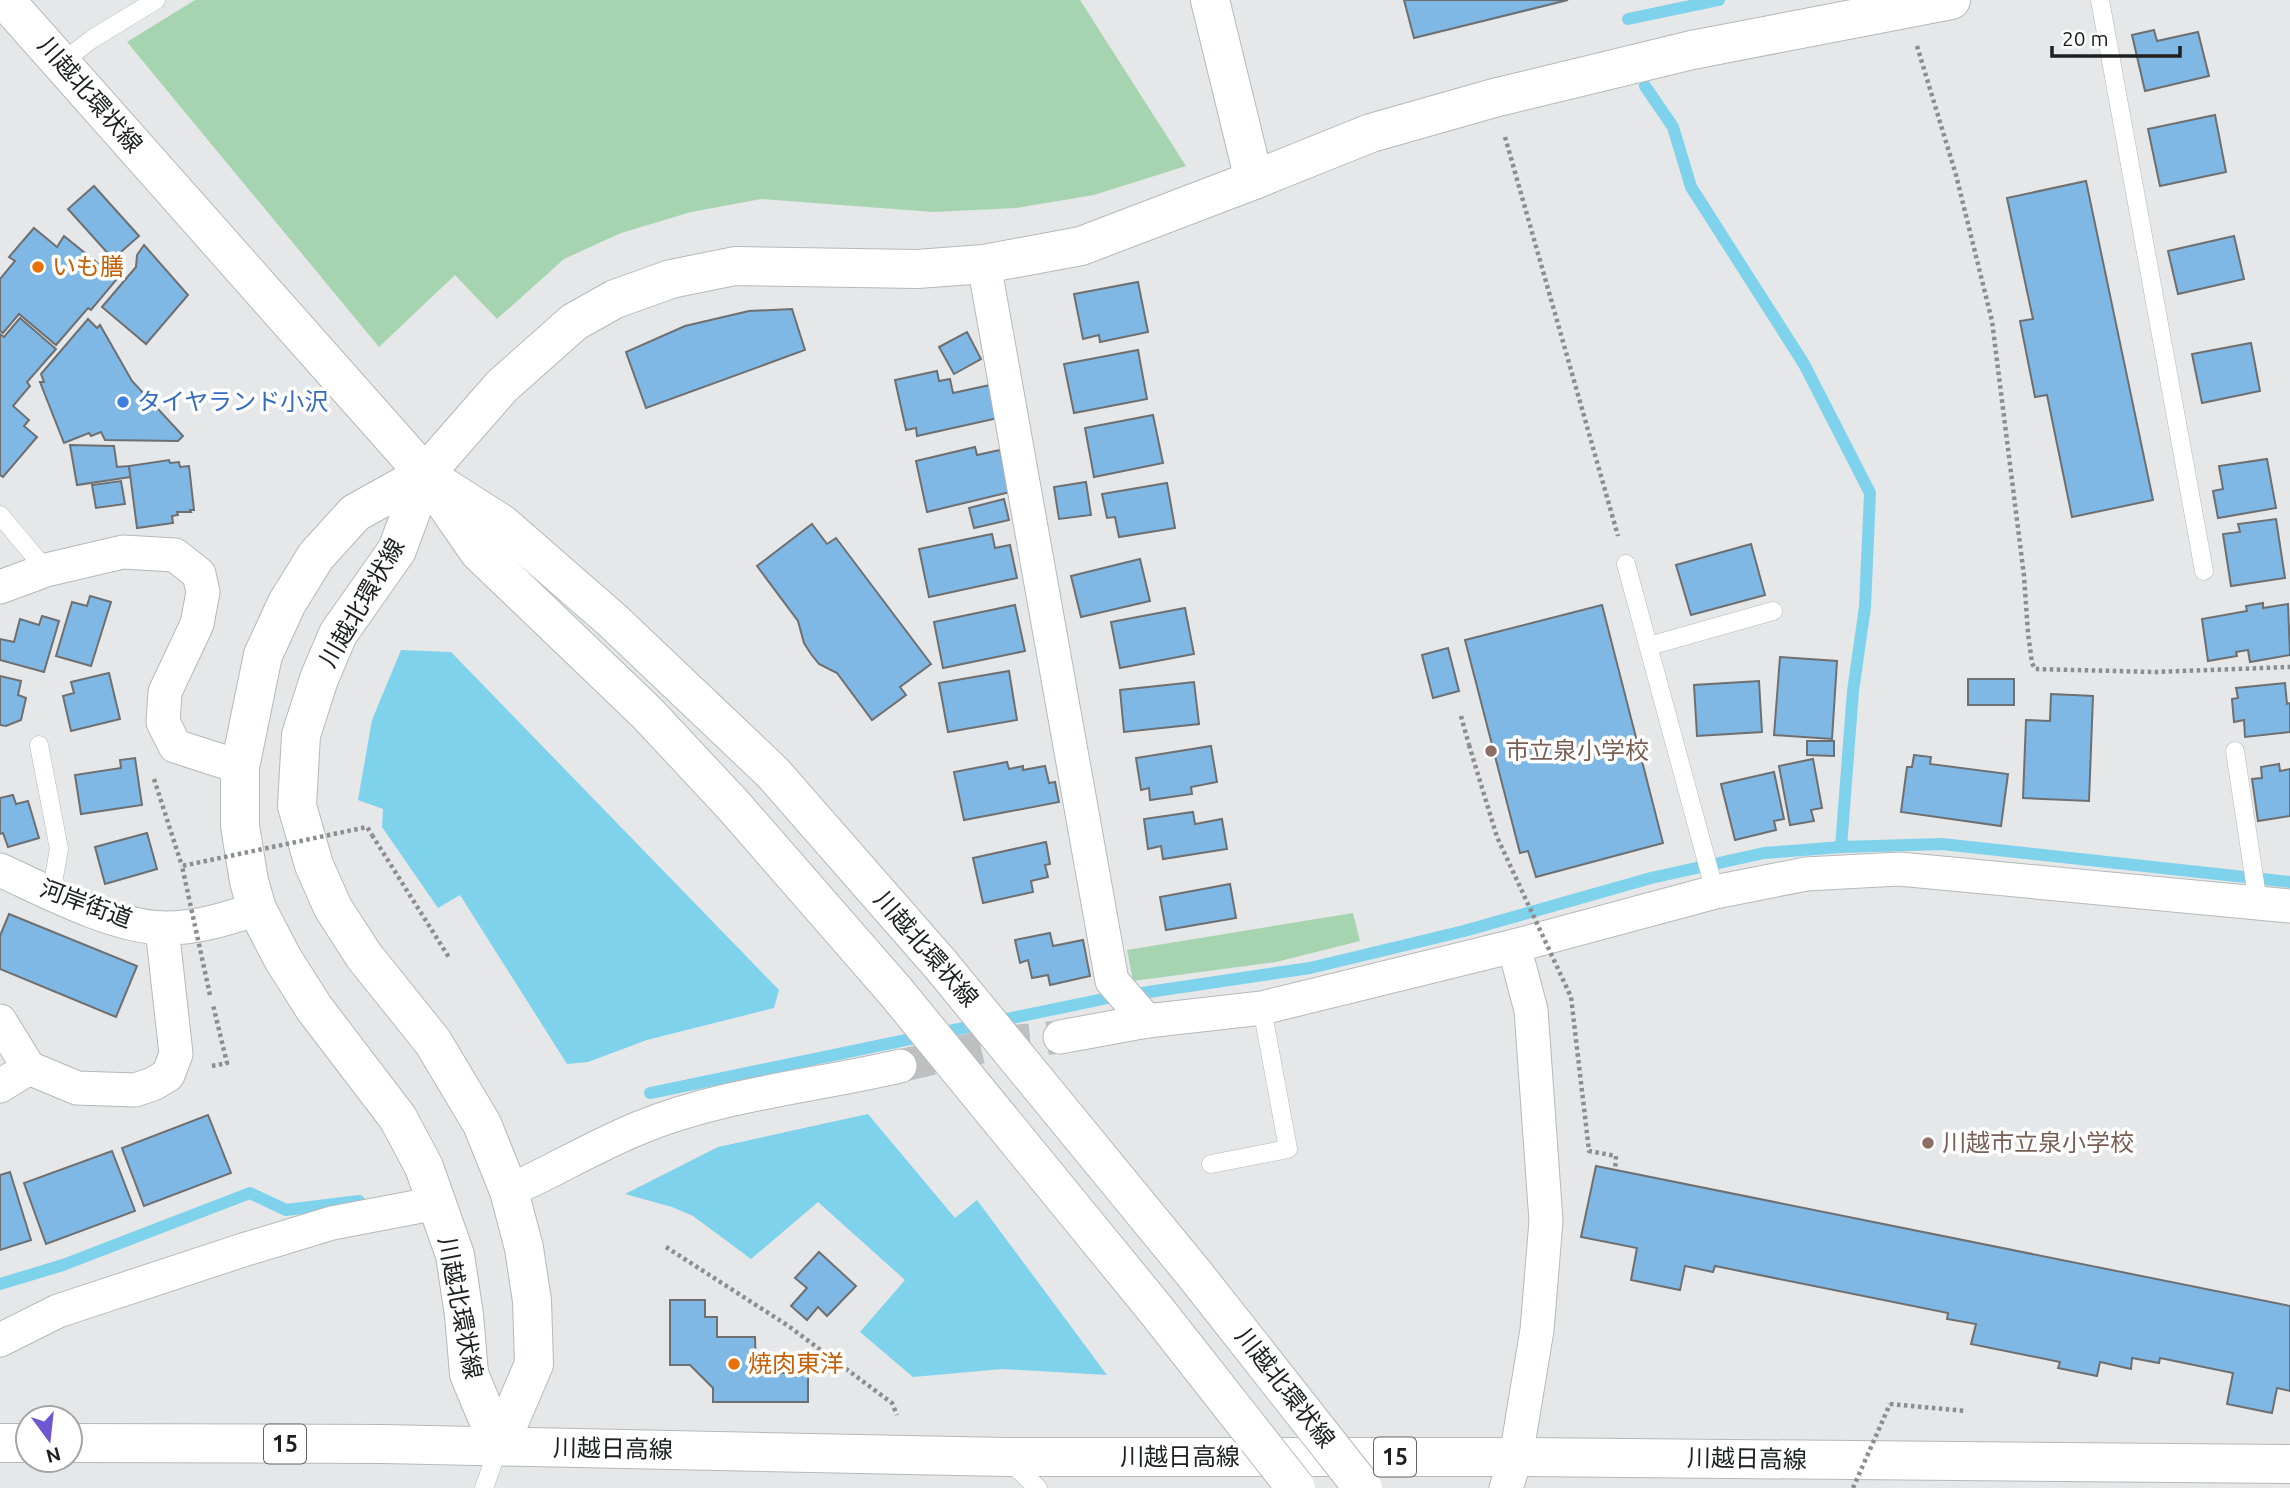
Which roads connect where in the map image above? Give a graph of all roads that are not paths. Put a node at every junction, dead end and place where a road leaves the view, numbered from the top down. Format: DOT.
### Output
graph roads {
  1 [pos="156,0"];
  2 [pos="1210,0"];
  3 [pos="1951,0"];
  4 [pos="2100,0"];
  5 [pos="17,4"];
  6 [pos="61,63"];
  7 [pos="1254,180"];
  8 [pos="984,264"];
  9 [pos="425,474"];
  10 [pos="0,515"];
  11 [pos="1626,564"];
  12 [pos="46,570"];
  13 [pos="2204,571"];
  14 [pos="0,587"];
  15 [pos="1773,611"];
  16 [pos="1649,646"];
  17 [pos="39,745"];
  18 [pos="2235,751"];
  19 [pos="240,767"];
  20 [pos="0,870"];
  21 [pos="1715,892"];
  22 [pos="51,894"];
  23 [pos="2274,904"];
  24 [pos="257,909"];
  25 [pos="162,928"];
  26 [pos="1514,946"];
  27 [pos="1262,1008"];
  28 [pos="0,1021"];
  29 [pos="1147,1021"];
  30 [pos="1060,1037"];
  31 [pos="900,1066"];
  32 [pos="29,1068"];
  33 [pos="0,1086"];
  34 [pos="1210,1164"];
  35 [pos="509,1191"];
  36 [pos="437,1203"];
  37 [pos="0,1340"];
  38 [pos="84,1443"];
  39 [pos="499,1446"];
  40 [pos="1005,1457"];
  41 [pos="2290,1464"];
  42 [pos="1511,1473"];
  43 [pos="484,1488"];
  44 [pos="1038,1488"];
  45 [pos="1296,1488"];
  46 [pos="1363,1488"];
  1 -- 6 [label="lane"];
  2 -- 7 [label="main road"];
  3 -- 7 [label="main road"];
  4 -- 13 [label="lane"];
  5 -- 6 [label="main road, 川越北環状線"];
  6 -- 9 [label="main road, 川越北環状線"];
  7 -- 8 [label="main road"];
  8 -- 9 [label="main road"];
  8 -- 29 [label="street"];
  9 -- 19 [label="main road, 川越北環状線"];
  9 -- 35 [label="main road, 川越北環状線"];
  9 -- 45 [label="main road, 川越北環状線, bridge"];
  9 -- 46 [label="main road, 川越北環状線, bridge"];
  10 -- 12 [label="lane"];
  11 -- 16 [label="lane"];
  12 -- 14 [label="street"];
  12 -- 19 [label="street"];
  15 -- 16 [label="lane"];
  16 -- 21 [label="lane"];
  17 -- 22 [label="lane"];
  18 -- 23 [label="lane"];
  19 -- 24 [label="main road, 川越北環状線"];
  20 -- 22 [label="street, 河岸街道"];
  21 -- 23 [label="street"];
  21 -- 26 [label="street"];
  22 -- 25 [label="street, 河岸街道"];
  24 -- 25 [label="street, 河岸街道"];
  24 -- 36 [label="main road, 川越北環状線"];
  25 -- 32 [label="street"];
  26 -- 27 [label="street"];
  26 -- 42 [label="street"];
  27 -- 29 [label="street"];
  27 -- 34 [label="lane"];
  28 -- 32 [label="street"];
  29 -- 30 [label="street"];
  31 -- 35 [label="street"];
  32 -- 33 [label="street"];
  35 -- 39 [label="main road, 川越北環状線"];
  36 -- 37 [label="street"];
  36 -- 39 [label="main road, 川越北環状線"];
  38 -- 39 [label="main road, 川越日高線 / 15"];
  39 -- 40 [label="main road, 川越日高線 / 15"];
  39 -- 43 [label="lane"];
  40 -- 42 [label="main road, 川越日高線 / 15"];
  40 -- 44 [label="lane"];
  41 -- 42 [label="main road, 川越日高線 / 15"];
}
